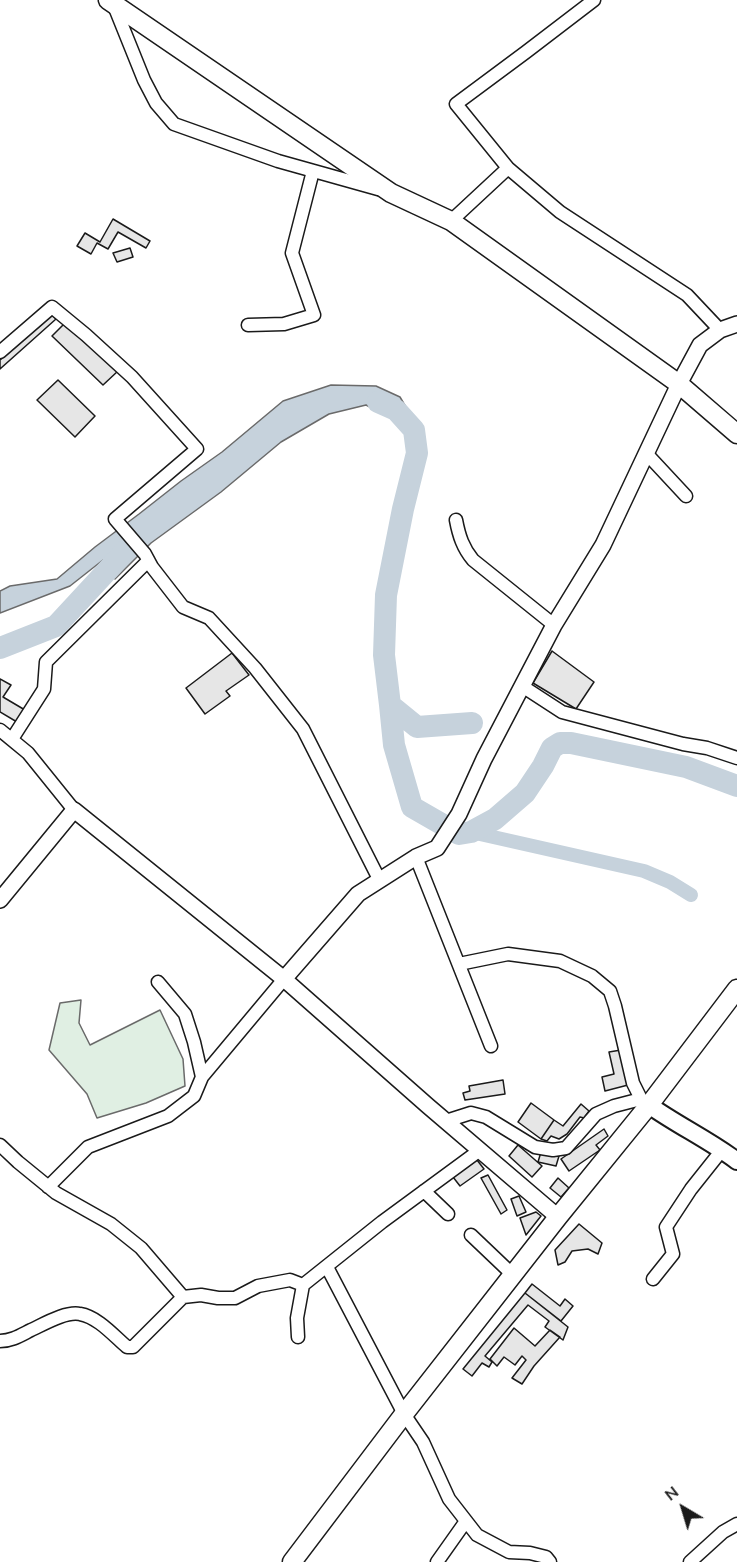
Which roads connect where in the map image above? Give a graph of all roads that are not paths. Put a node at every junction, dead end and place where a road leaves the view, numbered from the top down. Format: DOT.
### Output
graph roads {
  1 [pos="594,0"];
  2 [pos="110,1"];
  3 [pos="508,168"];
  4 [pos="313,171"];
  5 [pos="391,193"];
  6 [pos="451,221"];
  7 [pos="737,324"];
  8 [pos="249,325"];
  9 [pos="720,330"];
  10 [pos="0,352"];
  11 [pos="679,384"];
  12 [pos="737,434"];
  13 [pos="646,453"];
  14 [pos="686,496"];
  15 [pos="456,520"];
  16 [pos="147,557"];
  17 [pos="554,625"];
  18 [pos="522,686"];
  19 [pos="0,729"];
  20 [pos="12,739"];
  21 [pos="737,758"];
  22 [pos="74,810"];
  23 [pos="416,857"];
  24 [pos="379,879"];
  25 [pos="0,900"];
  26 [pos="459,964"];
  27 [pos="284,979"];
  28 [pos="158,982"];
  29 [pos="737,989"];
  30 [pos="491,1046"];
  31 [pos="202,1077"];
  32 [pos="645,1102"];
  33 [pos="446,1121"];
  34 [pos="0,1145"];
  35 [pos="480,1150"];
  36 [pos="722,1150"];
  37 [pos="737,1161"];
  38 [pos="48,1187"];
  39 [pos="424,1191"];
  40 [pos="448,1214"];
  41 [pos="558,1217"];
  42 [pos="471,1235"];
  43 [pos="327,1267"];
  44 [pos="513,1275"];
  45 [pos="653,1279"];
  46 [pos="303,1285"];
  47 [pos="183,1297"];
  48 [pos="298,1337"];
  49 [pos="0,1341"];
  50 [pos="405,1414"];
  51 [pos="466,1521"];
  52 [pos="737,1524"];
  53 [pos="292,1562"];
  54 [pos="437,1562"];
  55 [pos="550,1562"];
  56 [pos="690,1562"];
  1 -- 3 [label="street"];
  2 -- 4 [label="street"];
  2 -- 5 [label="main road"];
  3 -- 6 [label="street"];
  3 -- 9 [label="street"];
  4 -- 5 [label="street"];
  4 -- 8 [label="street"];
  5 -- 6 [label="main road"];
  6 -- 11 [label="main road"];
  7 -- 9 [label="street"];
  9 -- 11 [label="street"];
  10 -- 16 [label="street"];
  11 -- 12 [label="main road"];
  11 -- 13 [label="street"];
  13 -- 14 [label="street"];
  13 -- 17 [label="street"];
  15 -- 17 [label="street"];
  16 -- 20 [label="street"];
  16 -- 24 [label="street"];
  17 -- 18 [label="street"];
  18 -- 21 [label="street"];
  18 -- 23 [label="street"];
  19 -- 20 [label="street"];
  20 -- 22 [label="street"];
  22 -- 25 [label="street"];
  22 -- 27 [label="street"];
  23 -- 24 [label="street"];
  23 -- 26 [label="street"];
  24 -- 27 [label="street"];
  26 -- 30 [label="street"];
  26 -- 32 [label="street"];
  27 -- 31 [label="street"];
  27 -- 33 [label="street"];
  28 -- 31 [label="street"];
  29 -- 32 [label="main road"];
  31 -- 38 [label="street"];
  32 -- 33 [label="street"];
  32 -- 36 [label="main road"];
  32 -- 41 [label="main road"];
  33 -- 35 [label="street"];
  34 -- 38 [label="street"];
  35 -- 39 [label="street"];
  35 -- 41 [label="street"];
  36 -- 37 [label="main road"];
  36 -- 45 [label="street"];
  38 -- 47 [label="street"];
  39 -- 40 [label="street"];
  39 -- 43 [label="street"];
  41 -- 44 [label="main road"];
  42 -- 44 [label="street"];
  43 -- 46 [label="street"];
  43 -- 50 [label="street"];
  44 -- 50 [label="main road"];
  46 -- 47 [label="street"];
  46 -- 48 [label="street"];
  47 -- 49 [label="street"];
  50 -- 51 [label="street"];
  50 -- 53 [label="main road"];
  51 -- 54 [label="street"];
  51 -- 55 [label="street"];
  52 -- 56 [label="street"];
}
